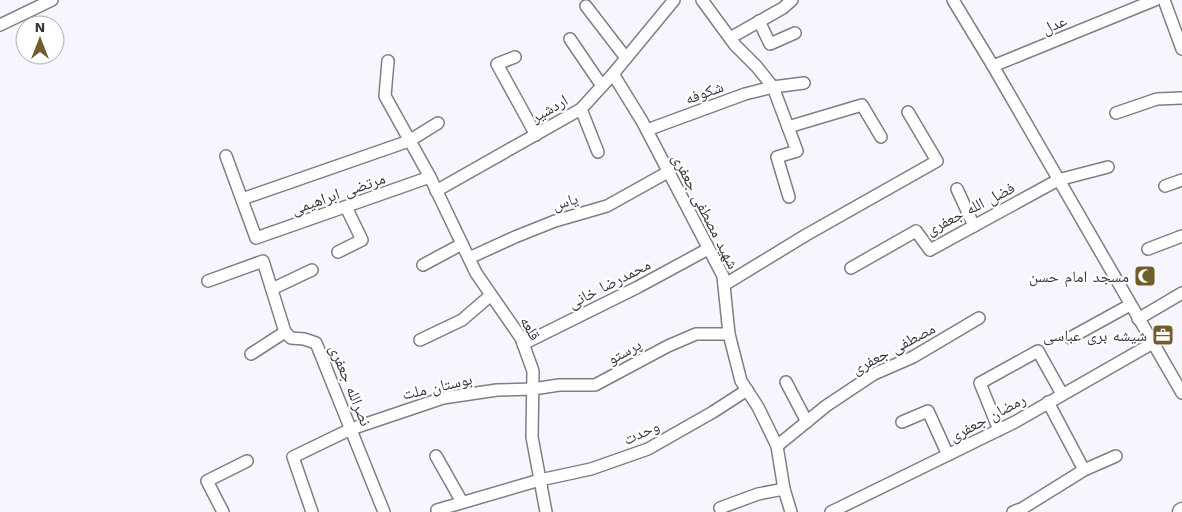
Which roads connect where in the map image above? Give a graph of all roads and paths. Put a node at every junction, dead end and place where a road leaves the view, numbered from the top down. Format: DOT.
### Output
graph roads {
  1 [pos="52,0"];
  2 [pos="672,0"];
  3 [pos="702,0"];
  4 [pos="792,0"];
  5 [pos="953,0"];
  6 [pos="1155,0"];
  7 [pos="1164,0"];
  8 [pos="586,6"];
  9 [pos="759,21"];
  10 [pos="0,26"];
  11 [pos="795,33"];
  12 [pos="730,38"];
  13 [pos="570,39"];
  14 [pos="1182,49"];
  15 [pos="514,57"];
  16 [pos="626,58"];
  17 [pos="388,61"];
  18 [pos="993,66"];
  19 [pos="613,74"];
  20 [pos="804,83"];
  21 [pos="602,86"];
  22 [pos="773,86"];
  23 [pos="1182,98"];
  24 [pos="581,109"];
  25 [pos="908,112"];
  26 [pos="1116,113"];
  27 [pos="438,123"];
  28 [pos="788,127"];
  29 [pos="647,130"];
  30 [pos="536,135"];
  31 [pos="881,137"];
  32 [pos="410,141"];
  33 [pos="598,152"];
  34 [pos="226,156"];
  35 [pos="1108,167"];
  36 [pos="668,172"];
  37 [pos="430,177"];
  38 [pos="1058,180"];
  39 [pos="1182,180"];
  40 [pos="1166,186"];
  41 [pos="957,189"];
  42 [pos="436,191"];
  43 [pos="790,197"];
  44 [pos="242,199"];
  45 [pos="346,207"];
  46 [pos="974,226"];
  47 [pos="1182,236"];
  48 [pos="462,244"];
  49 [pos="708,249"];
  50 [pos="1148,249"];
  51 [pos="338,252"];
  52 [pos="469,258"];
  53 [pos="423,265"];
  54 [pos="851,268"];
  55 [pos="312,270"];
  56 [pos="208,280"];
  57 [pos="724,286"];
  58 [pos="272,289"];
  59 [pos="1182,293"];
  60 [pos="491,295"];
  61 [pos="1130,305"];
  62 [pos="980,318"];
  63 [pos="1138,319"];
  64 [pos="285,332"];
  65 [pos="729,334"];
  66 [pos="1070,338"];
  67 [pos="420,340"];
  68 [pos="1153,343"];
  69 [pos="523,344"];
  70 [pos="251,354"];
  71 [pos="786,382"];
  72 [pos="533,389"];
  73 [pos="747,390"];
  74 [pos="1182,393"];
  75 [pos="1062,394"];
  76 [pos="1048,402"];
  77 [pos="807,422"];
  78 [pos="902,422"];
  79 [pos="351,428"];
  80 [pos="999,430"];
  81 [pos="777,446"];
  82 [pos="436,456"];
  83 [pos="948,456"];
  84 [pos="1116,456"];
  85 [pos="248,461"];
  86 [pos="1084,470"];
  87 [pos="540,480"];
  88 [pos="784,490"];
  89 [pos="462,502"];
  90 [pos="720,508"];
  91 [pos="437,510"];
  92 [pos="223,512"];
  93 [pos="312,512"];
  94 [pos="384,512"];
  95 [pos="546,512"];
  96 [pos="792,512"];
  97 [pos="831,512"];
  98 [pos="1013,512"];
  1 -- 10 [label="street"];
  2 -- 16 [label="street, اردشیر"];
  3 -- 12 [label="street"];
  4 -- 9 [label="street"];
  5 -- 18 [label="street"];
  6 -- 18 [label="street, عدل"];
  7 -- 14 [label="street"];
  8 -- 16 [label="street"];
  9 -- 11 [label="street"];
  9 -- 12 [label="street"];
  12 -- 22 [label="street"];
  13 -- 21 [label="street"];
  15 -- 30 [label="street"];
  16 -- 19 [label="street, اردشیر"];
  17 -- 32 [label="street"];
  18 -- 38 [label="street"];
  19 -- 21 [label="street, اردشیر"];
  19 -- 29 [label="street, شهید مصطفی جعفری"];
  20 -- 22 [label="street, شکوفه"];
  21 -- 24 [label="street, اردشیر"];
  22 -- 28 [label="street"];
  22 -- 29 [label="street, شکوفه"];
  23 -- 26 [label="street"];
  24 -- 30 [label="street, اردشیر"];
  24 -- 33 [label="street"];
  25 -- 57 [label="street"];
  27 -- 32 [label="street"];
  28 -- 31 [label="street"];
  28 -- 43 [label="street"];
  29 -- 36 [label="street, شهید مصطفی جعفری"];
  30 -- 42 [label="street, اردشیر"];
  32 -- 37 [label="street"];
  32 -- 44 [label="street"];
  34 -- 44 [label="street"];
  35 -- 38 [label="street, فضل الله جعفری"];
  36 -- 49 [label="street, شهید مصطفی جعفری"];
  36 -- 52 [label="street, یاس"];
  37 -- 42 [label="street, قلعه"];
  37 -- 45 [label="street, مرتضی ابراهیمی"];
  38 -- 46 [label="street, فضل الله جعفری"];
  38 -- 61 [label="street"];
  39 -- 40 [label="street"];
  41 -- 46 [label="street"];
  42 -- 48 [label="street, قلعه"];
  44 -- 45 [label="street, مرتضی ابراهیمی"];
  45 -- 51 [label="street"];
  46 -- 54 [label="street, فضل الله جعفری"];
  47 -- 50 [label="street"];
  48 -- 52 [label="street, قلعه"];
  48 -- 53 [label="street"];
  49 -- 57 [label="street, شهید مصطفی جعفری"];
  49 -- 69 [label="street, محمدرضا خانی"];
  52 -- 60 [label="street, قلعه"];
  55 -- 58 [label="street"];
  56 -- 58 [label="street"];
  57 -- 65 [label="street, شهید مصطفی جعفری"];
  58 -- 64 [label="street"];
  59 -- 63 [label="street"];
  60 -- 67 [label="street"];
  60 -- 69 [label="street, قلعه"];
  61 -- 63 [label="street"];
  61 -- 66 [label="street"];
  62 -- 77 [label="street, مصطفی جعفری"];
  63 -- 68 [label="street"];
  64 -- 70 [label="street"];
  64 -- 79 [label="street, نصرالله جعفری"];
  65 -- 72 [label="street, پرستو"];
  65 -- 73 [label="street, شهید مصطفی جعفری"];
  68 -- 74 [label="street"];
  68 -- 75 [label="street, رمضان جعفری"];
  69 -- 72 [label="street, قلعه"];
  71 -- 77 [label="street"];
  72 -- 79 [label="street, بوستان ملت"];
  72 -- 87 [label="street, قلعه"];
  73 -- 81 [label="street, شهید مصطفی جعفری"];
  73 -- 87 [label="street, وحدت"];
  75 -- 76 [label="street, رمضان جعفری"];
  75 -- 80 [label="street"];
  76 -- 80 [label="street, رمضان جعفری"];
  76 -- 86 [label="street"];
  77 -- 81 [label="street, مصطفی جعفری"];
  78 -- 83 [label="street"];
  79 -- 93 [label="street, بوستان ملت"];
  79 -- 94 [label="street, نصرالله جعفری"];
  80 -- 83 [label="street, رمضان جعفری"];
  81 -- 88 [label="street, شهید مصطفی جعفری"];
  82 -- 89 [label="street"];
  83 -- 97 [label="street, رمضان جعفری"];
  84 -- 86 [label="street"];
  85 -- 92 [label="street"];
  86 -- 98 [label="street"];
  87 -- 89 [label="street, وحدت"];
  87 -- 95 [label="street, قلعه"];
  88 -- 90 [label="street"];
  88 -- 96 [label="street, شهید مصطفی جعفری"];
  89 -- 91 [label="street, وحدت"];
}
